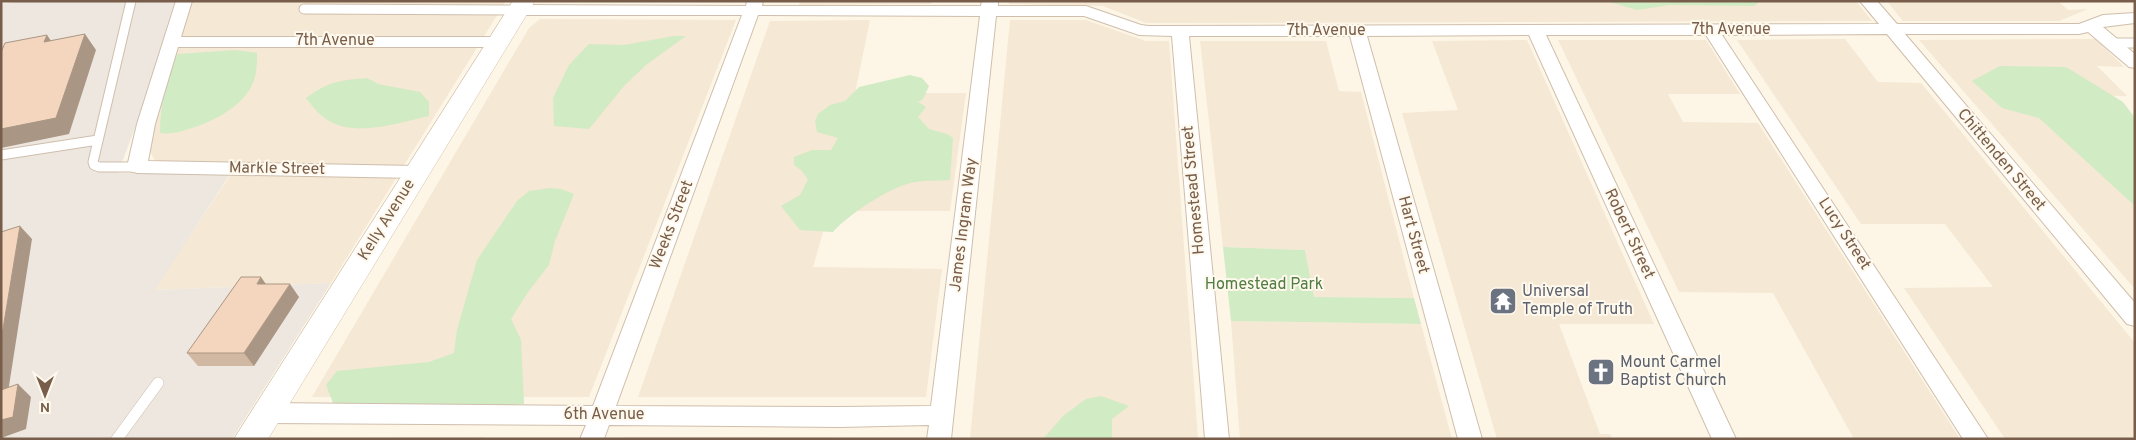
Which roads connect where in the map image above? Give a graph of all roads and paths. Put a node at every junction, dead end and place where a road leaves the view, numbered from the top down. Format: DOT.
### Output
graph roads {
  1 [pos="131,1"];
  2 [pos="184,1"];
  3 [pos="1868,1"];
  4 [pos="522,6"];
  5 [pos="754,6"];
  6 [pos="989,6"];
  7 [pos="304,9"];
  8 [pos="2135,18"];
  9 [pos="2091,26"];
  10 [pos="1891,29"];
  11 [pos="1535,30"];
  12 [pos="1711,30"];
  13 [pos="1180,31"];
  14 [pos="1357,31"];
  15 [pos="499,42"];
  16 [pos="172,43"];
  17 [pos="2113,43"];
  18 [pos="2135,43"];
  19 [pos="2135,63"];
  20 [pos="98,140"];
  21 [pos="1,155"];
  22 [pos="136,167"];
  23 [pos="417,172"];
  24 [pos="2135,318"];
  25 [pos="158,382"];
  26 [pos="266,413"];
  27 [pos="600,415"];
  28 [pos="942,415"];
  29 [pos="117,439"];
  30 [pos="250,439"];
  31 [pos="592,439"];
  32 [pos="939,439"];
  33 [pos="1217,439"];
  34 [pos="1470,439"];
  35 [pos="1724,439"];
  36 [pos="1976,439"];
  1 -- 20 [label="lane"];
  2 -- 16 [label="street"];
  3 -- 10 [label="street, Chittenden Street"];
  4 -- 5 [label="street, 7th Avenue"];
  4 -- 7 [label="lane"];
  4 -- 15 [label="main road, Kelly Avenue"];
  5 -- 6 [label="street, 7th Avenue"];
  5 -- 27 [label="street, Weeks Street"];
  6 -- 13 [label="street, 7th Avenue"];
  6 -- 28 [label="street, James Ingram Way"];
  8 -- 9 [label="street, 7th Avenue"];
  9 -- 10 [label="street, 7th Avenue"];
  9 -- 17 [label="street"];
  10 -- 12 [label="street, 7th Avenue"];
  10 -- 24 [label="street, Chittenden Street"];
  11 -- 12 [label="street, 7th Avenue"];
  11 -- 14 [label="street, 7th Avenue"];
  11 -- 35 [label="street, Robert Street"];
  12 -- 36 [label="street, Lucy Street"];
  13 -- 14 [label="street, 7th Avenue"];
  13 -- 33 [label="street, Homestead Street"];
  14 -- 34 [label="street, Hart Street"];
  15 -- 16 [label="street, 7th Avenue"];
  15 -- 23 [label="main road, Kelly Avenue"];
  16 -- 22 [label="street"];
  17 -- 18 [label="lane"];
  17 -- 19 [label="street"];
  20 -- 21 [label="lane"];
  20 -- 22 [label="lane"];
  22 -- 23 [label="street, Markle Street"];
  23 -- 26 [label="main road, Kelly Avenue"];
  25 -- 29 [label="lane"];
  26 -- 27 [label="street, 6th Avenue"];
  26 -- 30 [label="main road, Kelly Avenue"];
  27 -- 28 [label="street, 6th Avenue"];
  27 -- 31 [label="street, Weeks Street"];
  28 -- 32 [label="street, James Ingram Way"];
}
